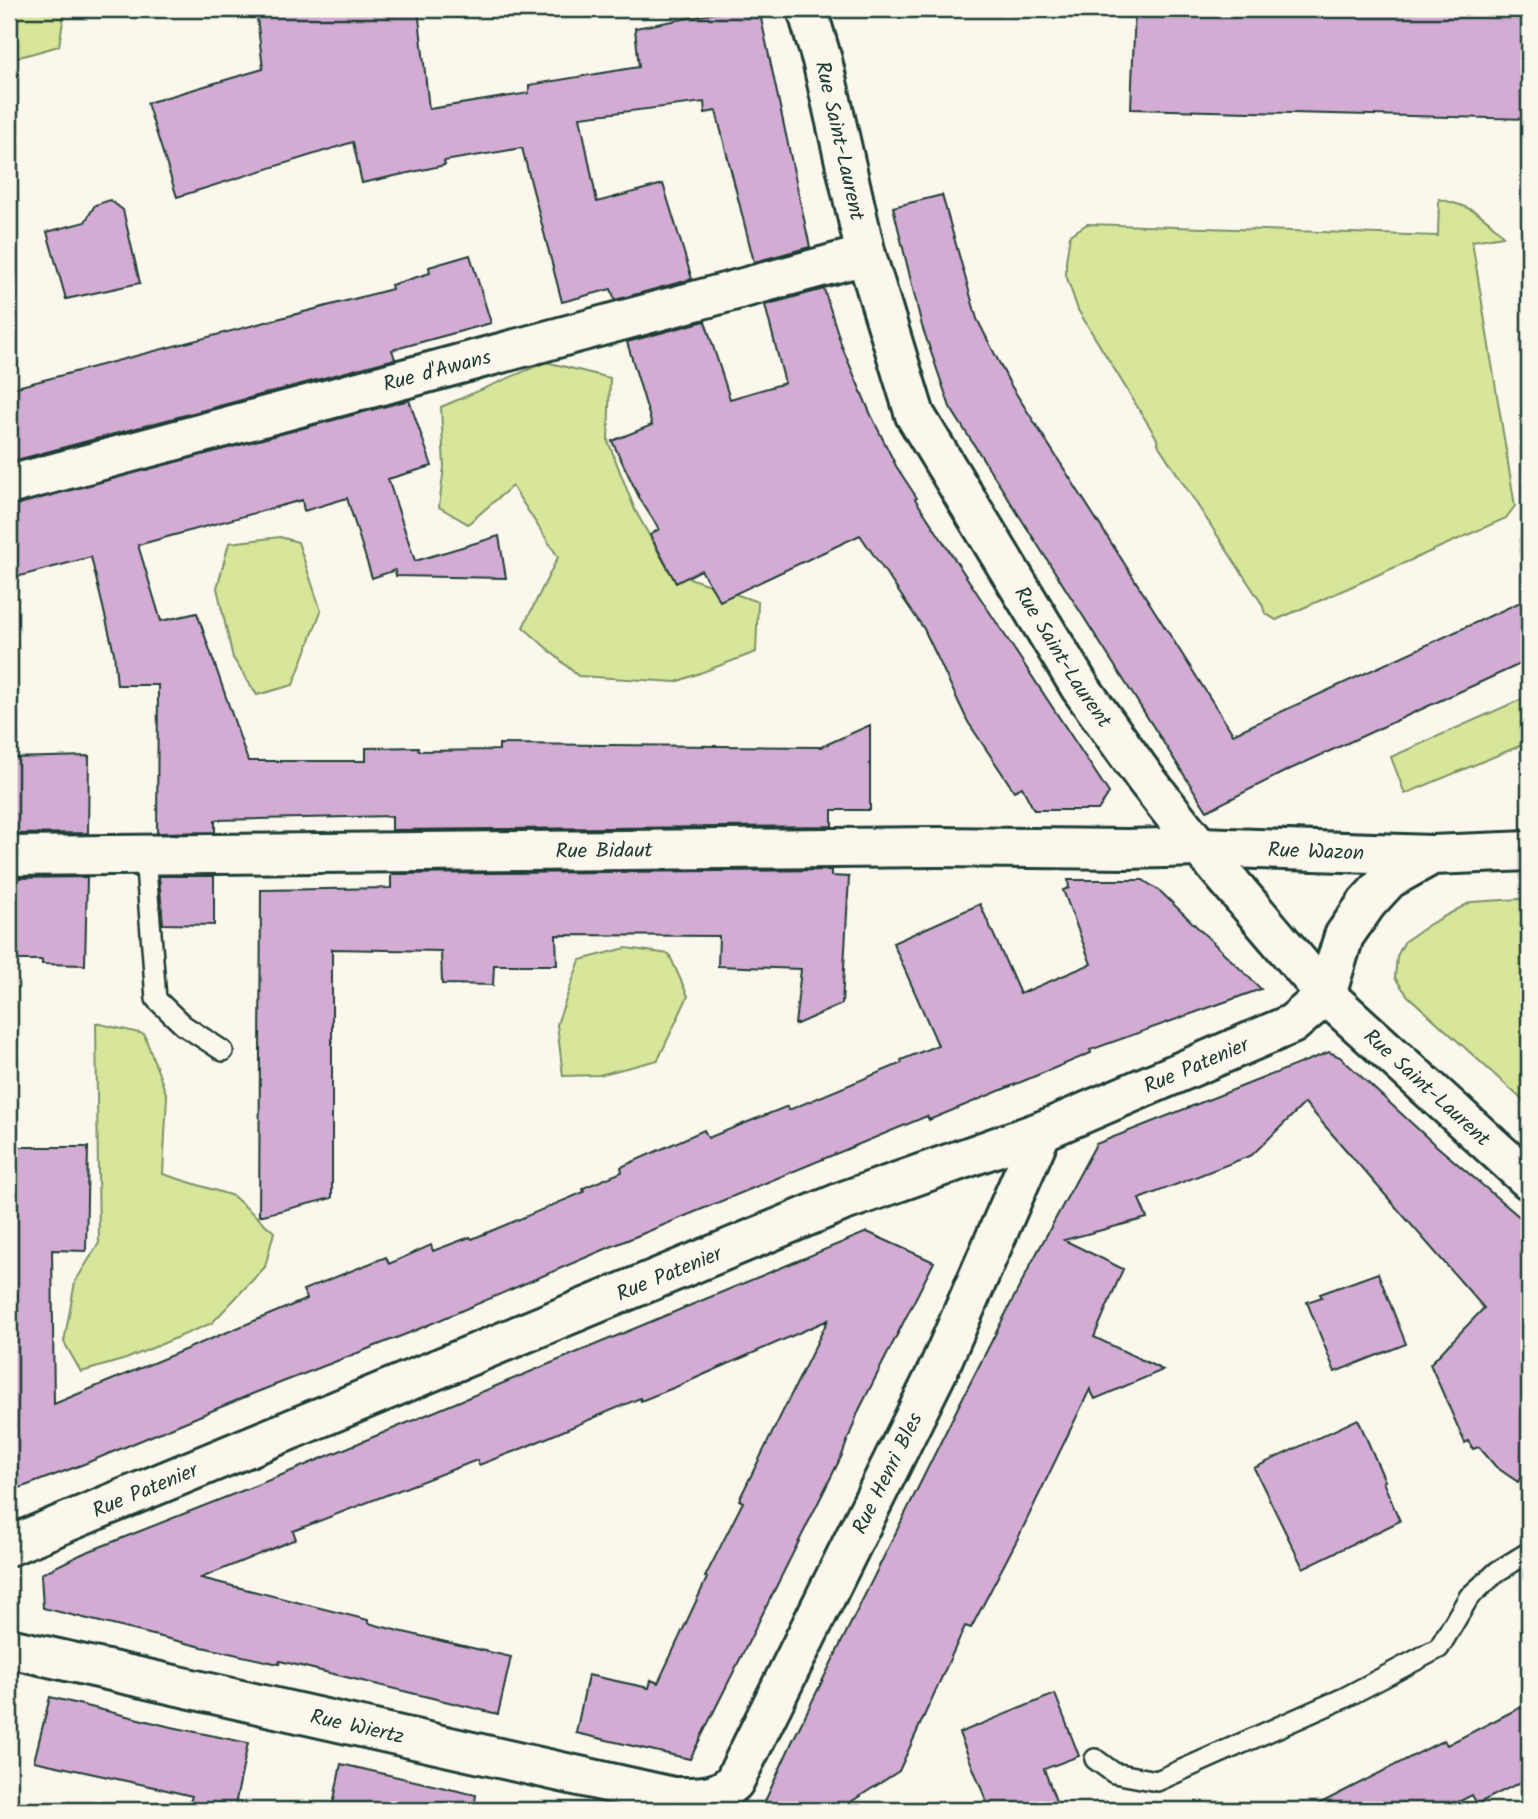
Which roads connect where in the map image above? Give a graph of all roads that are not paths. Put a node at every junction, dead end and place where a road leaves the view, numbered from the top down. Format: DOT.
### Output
graph roads {
  1 [pos="807,9"];
  2 [pos="866,255"];
  3 [pos="9,485"];
  4 [pos="1200,847"];
  5 [pos="1529,851"];
  6 [pos="145,855"];
  7 [pos="1432,855"];
  8 [pos="9,856"];
  9 [pos="1326,995"];
  10 [pos="223,1051"];
  11 [pos="1042,1131"];
  12 [pos="1529,1180"];
  13 [pos="9,1546"];
  14 [pos="1529,1552"];
  15 [pos="9,1648"];
  16 [pos="1095,1759"];
  17 [pos="707,1797"];
  1 -- 2 [label="street, Rue Saint-Laurent"];
  2 -- 3 [label="street, Rue d'Awans"];
  2 -- 4 [label="street, Rue Saint-Laurent"];
  4 -- 6 [label="street, Rue Bidaut"];
  4 -- 7 [label="street, Rue Wazon"];
  4 -- 9 [label="street, Rue Saint-Laurent"];
  5 -- 7 [label="street, Rue Wazon"];
  6 -- 8 [label="street, Rue Bidaut"];
  6 -- 10 [label="lane"];
  7 -- 9 [label="street, Rue Wazon"];
  9 -- 11 [label="street, Rue Patenier"];
  9 -- 12 [label="street, Rue Saint-Laurent"];
  11 -- 13 [label="street, Rue Patenier"];
  11 -- 17 [label="street, Rue Henri Bles"];
  14 -- 16 [label="lane"];
  15 -- 17 [label="street, Rue Wiertz"];
}
